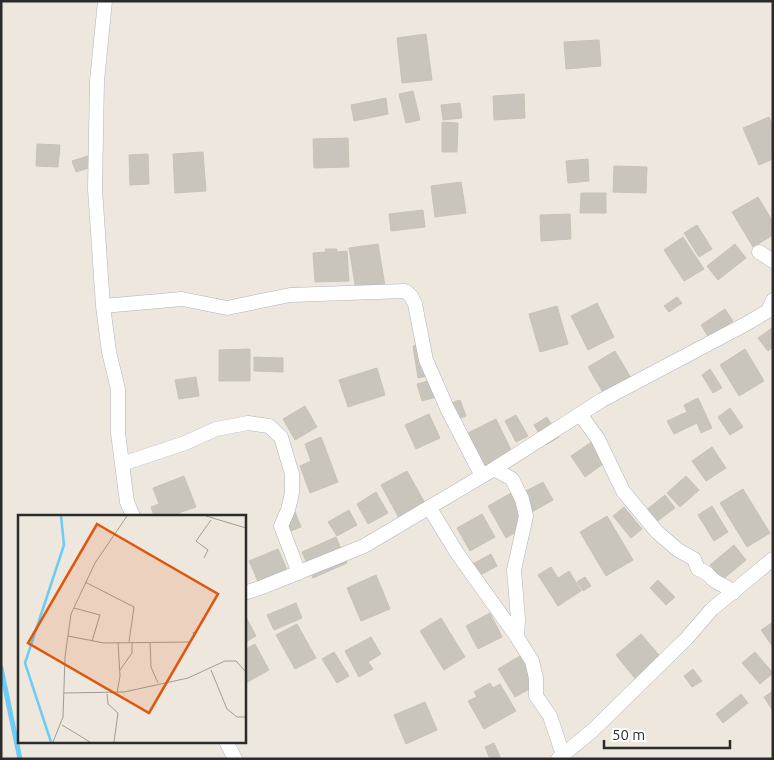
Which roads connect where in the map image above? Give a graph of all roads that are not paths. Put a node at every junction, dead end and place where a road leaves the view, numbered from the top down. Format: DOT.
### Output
graph roads {
  1 [pos="105,1"];
  2 [pos="759,252"];
  3 [pos="773,261"];
  4 [pos="773,300"];
  5 [pos="103,306"];
  6 [pos="580,414"];
  7 [pos="122,464"];
  8 [pos="488,472"];
  9 [pos="429,507"];
  10 [pos="133,515"];
  11 [pos="773,559"];
  12 [pos="299,573"];
  13 [pos="245,593"];
  14 [pos="732,593"];
  15 [pos="517,637"];
  16 [pos="226,742"];
  17 [pos="561,757"];
  18 [pos="235,759"];
  1 -- 5 [label="street"];
  2 -- 3 [label="street"];
  4 -- 6 [label="street"];
  5 -- 7 [label="street"];
  5 -- 8 [label="street"];
  6 -- 8 [label="street"];
  6 -- 14 [label="street"];
  7 -- 10 [label="street"];
  7 -- 12 [label="street"];
  8 -- 9 [label="street"];
  8 -- 15 [label="street"];
  9 -- 12 [label="street"];
  9 -- 15 [label="street"];
  11 -- 14 [label="street"];
  12 -- 13 [label="street"];
  14 -- 17 [label="street"];
  15 -- 17 [label="street"];
  16 -- 18 [label="street"];
}
